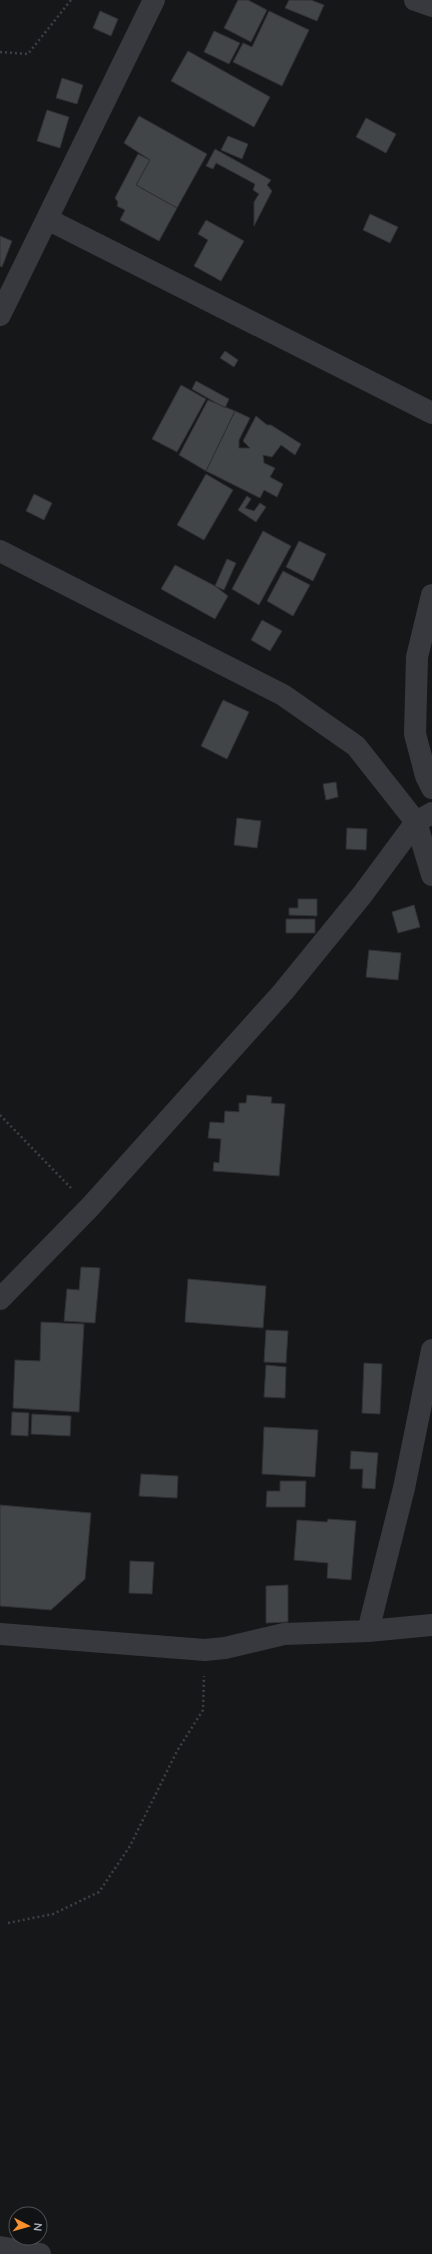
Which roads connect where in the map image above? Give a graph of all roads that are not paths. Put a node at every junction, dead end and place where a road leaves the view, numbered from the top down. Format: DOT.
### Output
graph roads {
  1 [pos="154,0"];
  2 [pos="415,0"];
  3 [pos="432,6"];
  4 [pos="47,219"];
  5 [pos="0,315"];
  6 [pos="432,413"];
  7 [pos="0,552"];
  8 [pos="432,595"];
  9 [pos="432,788"];
  10 [pos="424,818"];
  11 [pos="432,875"];
  12 [pos="0,1299"];
  13 [pos="432,1350"];
  14 [pos="432,1625"];
  15 [pos="368,1631"];
  16 [pos="0,1634"];
  17 [pos="0,2247"];
  18 [pos="40,2254"];
  1 -- 4 [label="street"];
  2 -- 3 [label="street"];
  4 -- 5 [label="street"];
  4 -- 6 [label="street"];
  7 -- 10 [label="street"];
  8 -- 9 [label="street"];
  10 -- 11 [label="street"];
  10 -- 12 [label="street"];
  13 -- 15 [label="street"];
  14 -- 15 [label="street"];
  15 -- 16 [label="street"];
  17 -- 18 [label="street"];
}
